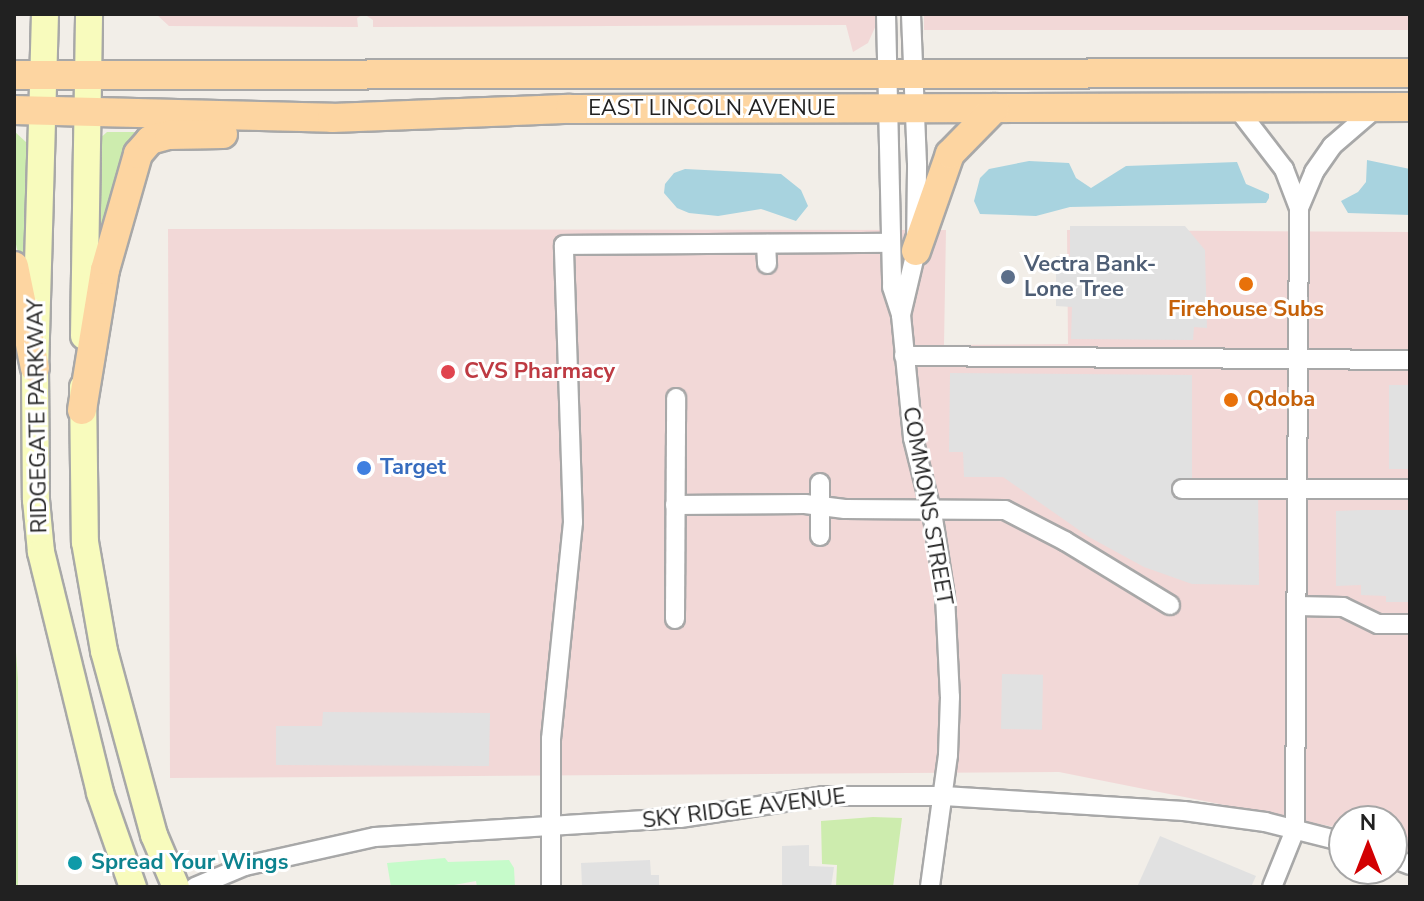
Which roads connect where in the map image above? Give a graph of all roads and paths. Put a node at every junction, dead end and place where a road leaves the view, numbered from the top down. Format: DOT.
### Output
graph roads {
  1 [pos="45,14"];
  2 [pos="89,14"];
  3 [pos="886,14"];
  4 [pos="911,14"];
  5 [pos="1410,73"];
  6 [pos="14,75"];
  7 [pos="44,75"];
  8 [pos="89,76"];
  9 [pos="898,76"];
  10 [pos="1376,107"];
  11 [pos="1410,107"];
  12 [pos="901,108"];
  13 [pos="995,108"];
  14 [pos="1237,108"];
  15 [pos="28,110"];
  16 [pos="90,110"];
  17 [pos="332,118"];
  18 [pos="1299,208"];
  19 [pos="766,244"];
  20 [pos="902,247"];
  21 [pos="767,264"];
  22 [pos="14,266"];
  23 [pos="901,315"];
  24 [pos="904,356"];
  25 [pos="1298,360"];
  26 [pos="1410,360"];
  27 [pos="35,368"];
  28 [pos="676,398"];
  29 [pos="82,410"];
  30 [pos="820,483"];
  31 [pos="1182,489"];
  32 [pos="1410,489"];
  33 [pos="1297,490"];
  34 [pos="675,505"];
  35 [pos="821,506"];
  36 [pos="930,508"];
  37 [pos="820,536"];
  38 [pos="1170,605"];
  39 [pos="1297,606"];
  40 [pos="675,619"];
  41 [pos="1410,624"];
  42 [pos="944,796"];
  43 [pos="549,828"];
  44 [pos="1295,830"];
  45 [pos="1328,838"];
  46 [pos="133,887"];
  47 [pos="176,887"];
  48 [pos="195,887"];
  49 [pos="551,887"];
  50 [pos="930,887"];
  51 [pos="1272,887"];
  1 -- 7 [label="main road, RIDGEGATE PARKWAY"];
  2 -- 8 [label="main road, RIDGEGATE PARKWAY"];
  3 -- 9 [label="street"];
  4 -- 9 [label="street"];
  5 -- 9 [label="main road, EAST LINCOLN AVENUE"];
  6 -- 7 [label="main road, EAST LINCOLN AVENUE"];
  7 -- 8 [label="main road, EAST LINCOLN AVENUE"];
  7 -- 15 [label="main road, RIDGEGATE PARKWAY"];
  8 -- 9 [label="main road, EAST LINCOLN AVENUE"];
  8 -- 16 [label="main road, RIDGEGATE PARKWAY"];
  9 -- 12 [label="street, COMMONS STREET"];
  9 -- 12 [label="street, COMMONS STREET"];
  10 -- 11 [label="main road, EAST LINCOLN AVENUE"];
  10 -- 14 [label="main road, EAST LINCOLN AVENUE"];
  10 -- 18 [label="street"];
  12 -- 13 [label="main road, EAST LINCOLN AVENUE"];
  12 -- 17 [label="main road, EAST LINCOLN AVENUE"];
  12 -- 20 [label="street, COMMONS STREET"];
  12 -- 20 [label="street, COMMONS STREET"];
  13 -- 14 [label="main road, EAST LINCOLN AVENUE"];
  13 -- 20 [label="main road"];
  14 -- 18 [label="street"];
  15 -- 16 [label="main road, EAST LINCOLN AVENUE"];
  15 -- 27 [label="main road, RIDGEGATE PARKWAY"];
  16 -- 17 [label="main road, EAST LINCOLN AVENUE"];
  16 -- 29 [label="main road, RIDGEGATE PARKWAY"];
  17 -- 29 [label="main road"];
  18 -- 25 [label="street"];
  19 -- 20 [label="street"];
  19 -- 21 [label="street"];
  19 -- 43 [label="street"];
  20 -- 23 [label="street, COMMONS STREET"];
  20 -- 23 [label="street, COMMONS STREET"];
  22 -- 27 [label="main road"];
  23 -- 24 [label="street, COMMONS STREET"];
  24 -- 25 [label="street"];
  24 -- 36 [label="street, COMMONS STREET"];
  25 -- 26 [label="street"];
  25 -- 33 [label="street"];
  27 -- 46 [label="main road, RIDGEGATE PARKWAY"];
  28 -- 34 [label="street"];
  29 -- 47 [label="main road, RIDGEGATE PARKWAY"];
  30 -- 35 [label="street"];
  31 -- 33 [label="street"];
  32 -- 33 [label="street"];
  33 -- 39 [label="street"];
  34 -- 35 [label="street"];
  34 -- 40 [label="street"];
  35 -- 36 [label="street"];
  35 -- 37 [label="street"];
  36 -- 38 [label="street"];
  36 -- 42 [label="street, COMMONS STREET"];
  39 -- 41 [label="street"];
  39 -- 44 [label="street"];
  42 -- 43 [label="street, SKY RIDGE AVENUE"];
  42 -- 44 [label="street, SKY RIDGE AVENUE"];
  42 -- 50 [label="street, COMMONS STREET"];
  43 -- 48 [label="street, SKY RIDGE AVENUE"];
  43 -- 49 [label="street"];
  44 -- 45 [label="street, SKY RIDGE AVENUE"];
  44 -- 51 [label="street"];
}
